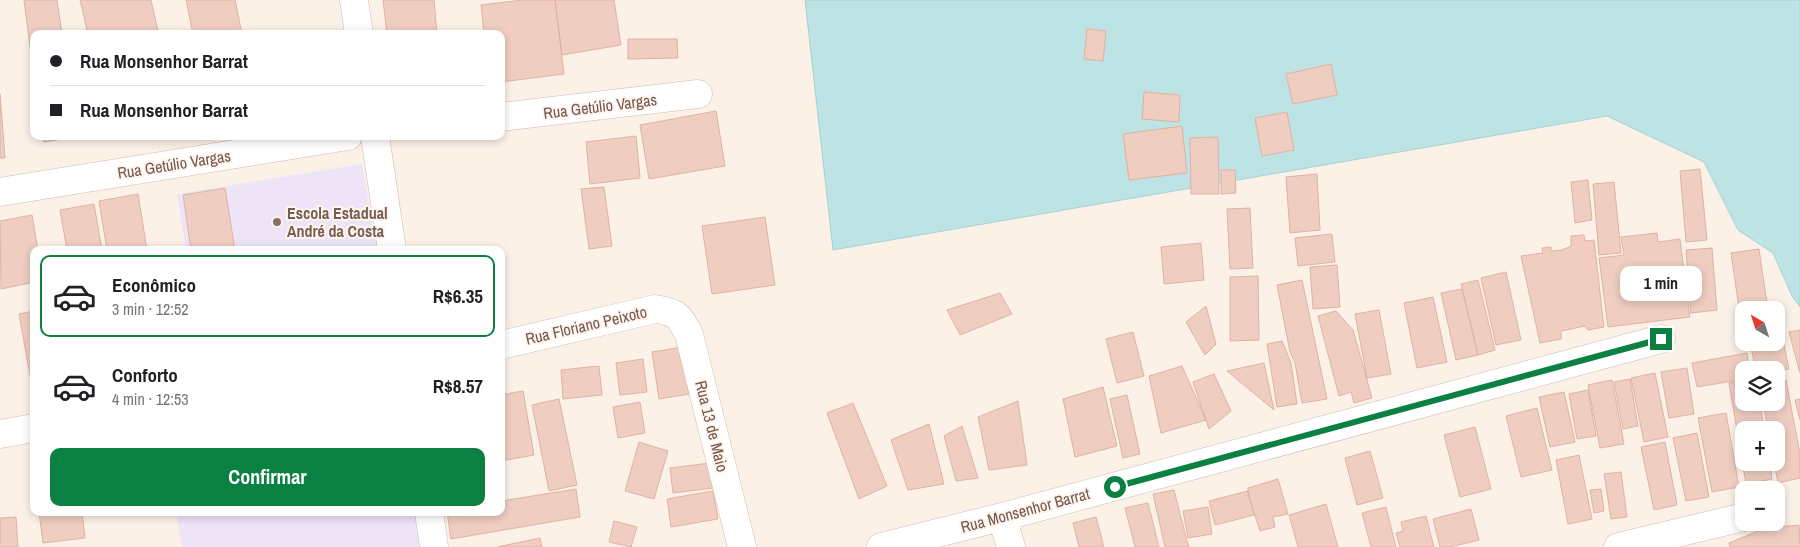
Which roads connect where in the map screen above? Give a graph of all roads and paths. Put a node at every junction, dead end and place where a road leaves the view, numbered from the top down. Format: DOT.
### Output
graph roads {
  1 [pos="354,0"];
  2 [pos="358,30"];
  3 [pos="698,94"];
  4 [pos="505,117"];
  5 [pos="323,140"];
  6 [pos="376,140"];
  7 [pos="0,192"];
  8 [pos="391,246"];
  9 [pos="671,311"];
  10 [pos="1661,339"];
  11 [pos="505,344"];
  12 [pos="30,429"];
  13 [pos="0,434"];
  14 [pos="430,516"];
  15 [pos="1002,517"];
  16 [pos="1735,519"];
  17 [pos="434,547"];
  18 [pos="742,547"];
  19 [pos="881,547"];
  20 [pos="1011,547"];
  21 [pos="1618,547"];
  1 -- 2 [label="street"];
  3 -- 4 [label="street, Rua Getúlio Vargas"];
  5 -- 7 [label="street, Rua Getúlio Vargas"];
  6 -- 8 [label="street"];
  9 -- 11 [label="street, Rua Floriano Peixoto"];
  9 -- 18 [label="street, Rua 13 de Maio"];
  10 -- 15 [label="street, Rua Monsenhor Barrat"];
  12 -- 13 [label="street"];
  14 -- 17 [label="street"];
  15 -- 19 [label="street, Rua Monsenhor Barrat"];
  15 -- 20 [label="street"];
  16 -- 21 [label="street"];
}
